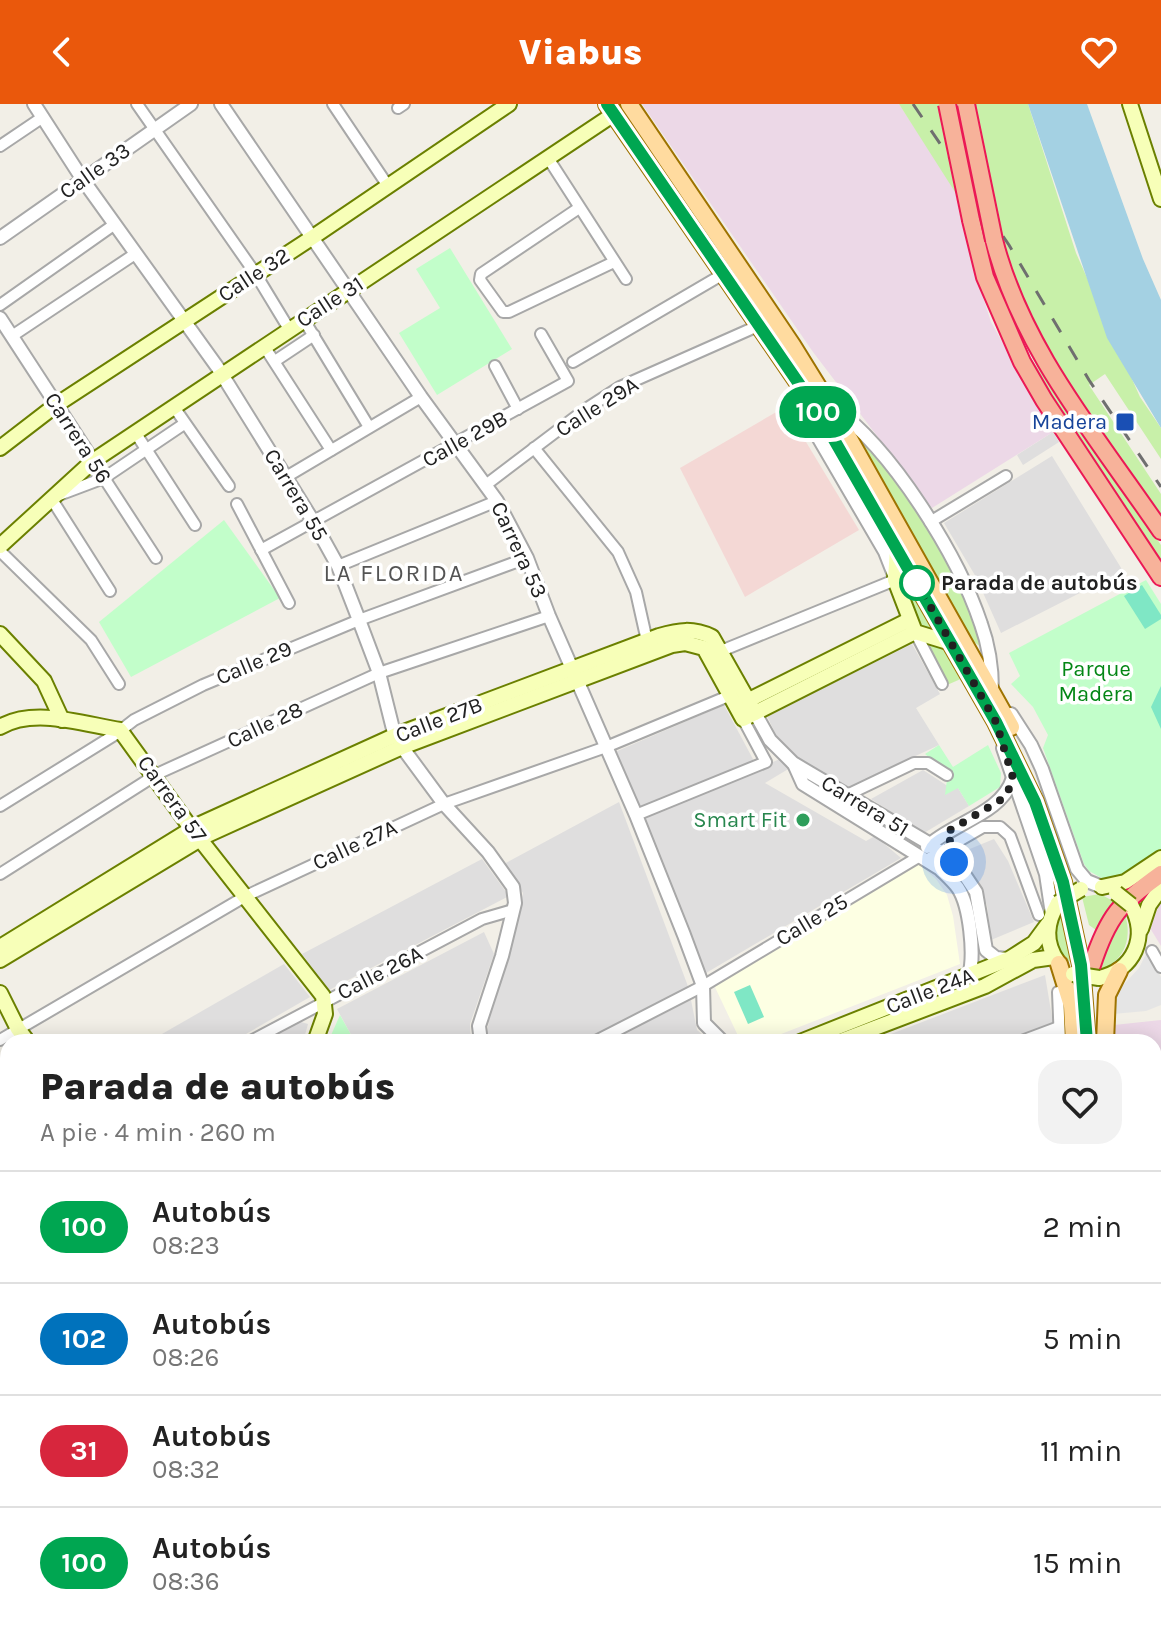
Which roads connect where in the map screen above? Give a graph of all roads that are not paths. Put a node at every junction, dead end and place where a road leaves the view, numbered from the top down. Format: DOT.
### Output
graph roads {
  1 [pos="34,104"];
  2 [pos="137,104"];
  3 [pos="191,104"];
  4 [pos="221,104"];
  5 [pos="333,104"];
  6 [pos="509,104"];
  7 [pos="629,104"];
  8 [pos="947,104"];
  9 [pos="966,104"];
  10 [pos="1130,104"];
  11 [pos="611,109"];
  12 [pos="43,117"];
  13 [pos="155,129"];
  14 [pos="0,146"];
  15 [pos="548,158"];
  16 [pos="83,180"];
  17 [pos="388,186"];
  18 [pos="1161,199"];
  19 [pos="579,208"];
  20 [pos="115,224"];
  21 [pos="313,237"];
  22 [pos="0,238"];
  23 [pos="135,254"];
  24 [pos="614,262"];
  25 [pos="255,273"];
  26 [pos="725,273"];
  27 [pos="626,279"];
  28 [pos="349,290"];
  29 [pos="0,305"];
  30 [pos="0,318"];
  31 [pos="304,320"];
  32 [pos="184,322"];
  33 [pos="760,325"];
  34 [pos="289,329"];
  35 [pos="541,334"];
  36 [pos="314,335"];
  37 [pos="12,336"];
  38 [pos="264,346"];
  39 [pos="275,361"];
  40 [pos="573,362"];
  41 [pos="495,366"];
  42 [pos="221,374"];
  43 [pos="802,386"];
  44 [pos="421,397"];
  45 [pos="56,405"];
  46 [pos="822,406"];
  47 [pos="174,407"];
  48 [pos="518,409"];
  49 [pos="184,424"];
  50 [pos="369,427"];
  51 [pos="828,428"];
  52 [pos="135,432"];
  53 [pos="455,445"];
  54 [pos="0,448"];
  55 [pos="534,448"];
  56 [pos="147,450"];
  57 [pos="331,450"];
  58 [pos="828,455"];
  59 [pos="93,461"];
  60 [pos="1006,476"];
  61 [pos="286,477"];
  62 [pos="104,478"];
  63 [pos="487,484"];
  64 [pos="229,486"];
  65 [pos="51,498"];
  66 [pos="497,501"];
  67 [pos="237,504"];
  68 [pos="313,521"];
  69 [pos="930,522"];
  70 [pos="195,525"];
  71 [pos="1161,531"];
  72 [pos="897,548"];
  73 [pos="0,549"];
  74 [pos="261,550"];
  75 [pos="156,558"];
  76 [pos="527,558"];
  77 [pos="338,566"];
  78 [pos="1161,577"];
  79 [pos="895,580"];
  80 [pos="110,591"];
  81 [pos="289,603"];
  82 [pos="549,616"];
  83 [pos="359,620"];
  84 [pos="912,626"];
  85 [pos="0,634"];
  86 [pos="647,641"];
  87 [pos="951,643"];
  88 [pos="716,654"];
  89 [pos="379,673"];
  90 [pos="575,674"];
  91 [pos="119,684"];
  92 [pos="942,684"];
  93 [pos="992,690"];
  94 [pos="743,707"];
  95 [pos="62,720"];
  96 [pos="996,722"];
  97 [pos="0,727"];
  98 [pos="120,730"];
  99 [pos="399,741"];
  100 [pos="606,747"];
  101 [pos="793,763"];
  102 [pos="947,775"];
  103 [pos="154,776"];
  104 [pos="1013,778"];
  105 [pos="847,795"];
  106 [pos="444,804"];
  107 [pos="0,806"];
  108 [pos="636,815"];
  109 [pos="196,834"];
  110 [pos="951,838"];
  111 [pos="936,848"];
  112 [pos="923,858"];
  113 [pos="1161,858"];
  114 [pos="0,874"];
  115 [pos="1161,874"];
  116 [pos="1102,887"];
  117 [pos="1161,888"];
  118 [pos="246,896"];
  119 [pos="513,910"];
  120 [pos="1049,914"];
  121 [pos="1140,933"];
  122 [pos="0,947"];
  123 [pos="1152,951"];
  124 [pos="1009,959"];
  125 [pos="0,960"];
  126 [pos="1062,965"];
  127 [pos="1161,967"];
  128 [pos="1119,971"];
  129 [pos="1095,972"];
  130 [pos="969,976"];
  131 [pos="703,986"];
  132 [pos="1058,992"];
  133 [pos="0,993"];
  134 [pos="324,1001"];
  135 [pos="1059,1027"];
  136 [pos="18,1029"];
  137 [pos="10,1034"];
  138 [pos="22,1034"];
  139 [pos="264,1034"];
  140 [pos="318,1034"];
  141 [pos="480,1034"];
  142 [pos="610,1034"];
  143 [pos="715,1034"];
  144 [pos="852,1034"];
  145 [pos="853,1034"];
  146 [pos="1040,1034"];
  147 [pos="1059,1034"];
  148 [pos="1073,1034"];
  149 [pos="1086,1034"];
  150 [pos="1097,1034"];
  151 [pos="1105,1034"];
  1 -- 12 [label="street, Carrera 55"];
  2 -- 13 [label="street"];
  3 -- 13 [label="street, Calle 33"];
  4 -- 21 [label="street, Carrera 53"];
  5 -- 17 [label="street"];
  6 -- 17 [label="main road, Calle 32"];
  7 -- 46 [label="main road"];
  8 -- 78 [label="highway, bridge"];
  9 -- 71 [label="highway, bridge"];
  10 -- 18 [label="main road"];
  11 -- 15 [label="main road, Calle 31"];
  11 -- 26 [label="main road"];
  12 -- 14 [label="street"];
  12 -- 16 [label="street, Carrera 55"];
  13 -- 16 [label="street, Calle 33"];
  13 -- 25 [label="street"];
  15 -- 19 [label="street"];
  15 -- 28 [label="main road, Calle 31"];
  16 -- 20 [label="street, Carrera 55"];
  16 -- 22 [label="street, Calle 33"];
  17 -- 21 [label="main road, Calle 32"];
  19 -- 24 [label="street"];
  19 -- 24 [label="street"];
  20 -- 23 [label="street, Carrera 55"];
  20 -- 29 [label="street"];
  21 -- 25 [label="main road, Calle 32"];
  21 -- 28 [label="street, Carrera 53"];
  23 -- 32 [label="street, Carrera 55"];
  23 -- 37 [label="street"];
  24 -- 27 [label="street"];
  25 -- 32 [label="main road, Calle 32"];
  25 -- 34 [label="street"];
  26 -- 33 [label="main road"];
  26 -- 40 [label="street"];
  28 -- 31 [label="main road, Calle 31"];
  28 -- 44 [label="street, Carrera 53"];
  30 -- 37 [label="street, Carrera 56"];
  31 -- 34 [label="main road, Calle 31"];
  31 -- 36 [label="street"];
  32 -- 42 [label="street, Carrera 55"];
  32 -- 45 [label="main road, Calle 32"];
  33 -- 43 [label="main road"];
  33 -- 55 [label="street, Calle 29A"];
  34 -- 38 [label="main road, Calle 31"];
  35 -- 48 [label="street, Calle 29B"];
  36 -- 39 [label="street, Calle 31"];
  36 -- 50 [label="street"];
  37 -- 45 [label="street, Carrera 56"];
  38 -- 39 [label="street"];
  38 -- 42 [label="main road, Calle 31"];
  39 -- 57 [label="street"];
  41 -- 48 [label="street"];
  42 -- 47 [label="main road, Calle 31"];
  42 -- 61 [label="street, Carrera 55"];
  43 -- 46 [label="main road"];
  43 -- 58 [label="street"];
  44 -- 50 [label="street"];
  44 -- 53 [label="street, Carrera 53"];
  45 -- 54 [label="main road, Calle 32"];
  45 -- 59 [label="street, Carrera 56"];
  46 -- 51 [label="main road"];
  46 -- 69 [label="street"];
  46 -- 93 [label="main road"];
  47 -- 49 [label="street"];
  47 -- 52 [label="main road, Calle 31"];
  48 -- 53 [label="street, Calle 29B"];
  49 -- 56 [label="street, Calle 31"];
  49 -- 64 [label="street"];
  50 -- 57 [label="street"];
  51 -- 58 [label="main road"];
  51 -- 72 [label="main road"];
  52 -- 56 [label="street"];
  52 -- 59 [label="main road, Calle 31"];
  53 -- 63 [label="street, Carrera 53"];
  53 -- 68 [label="street, Calle 29B"];
  55 -- 63 [label="street, Calle 29A"];
  55 -- 86 [label="street"];
  56 -- 62 [label="street, Calle 31"];
  56 -- 70 [label="street"];
  57 -- 61 [label="street"];
  58 -- 79 [label="street"];
  59 -- 62 [label="street, Carrera 56"];
  59 -- 65 [label="main road, Calle 31"];
  60 -- 69 [label="street"];
  61 -- 68 [label="street, Carrera 55"];
  62 -- 65 [label="street, Calle 31"];
  62 -- 75 [label="street, Carrera 56"];
  63 -- 66 [label="street, Carrera 53"];
  65 -- 73 [label="main road, Calle 31"];
  65 -- 80 [label="street"];
  66 -- 76 [label="street, Carrera 53"];
  66 -- 77 [label="street"];
  67 -- 74 [label="street"];
  68 -- 74 [label="street, Calle 29B"];
  68 -- 77 [label="street, Carrera 55"];
  69 -- 93 [label="street"];
  72 -- 79 [label="main road"];
  72 -- 87 [label="main road"];
  73 -- 91 [label="street"];
  74 -- 81 [label="street"];
  76 -- 82 [label="street, Carrera 53"];
  76 -- 83 [label="street, Calle 29"];
  77 -- 83 [label="street, Carrera 55"];
  79 -- 84 [label="main road"];
  79 -- 88 [label="street"];
  82 -- 89 [label="street, Calle 28"];
  82 -- 90 [label="street, Carrera 53"];
  83 -- 89 [label="street, Carrera 55"];
  83 -- 98 [label="street, Calle 29"];
  84 -- 87 [label="main road"];
  84 -- 92 [label="street"];
  84 -- 94 [label="main road, Calle 27A"];
  85 -- 95 [label="main road"];
  86 -- 88 [label="main road, Calle 27B"];
  86 -- 90 [label="main road, Calle 27B"];
  87 -- 96 [label="main road"];
  88 -- 90 [label="main road, Calle 27B"];
  88 -- 94 [label="main road, Carrera 51"];
  89 -- 99 [label="street, Carrera 55"];
  89 -- 103 [label="street, Calle 28"];
  90 -- 99 [label="main road, Calle 27B"];
  90 -- 100 [label="street, Carrera 53"];
  93 -- 116 [label="street"];
  93 -- 129 [label="main road"];
  94 -- 100 [label="street, Calle 27A"];
  94 -- 101 [label="street, Carrera 51"];
  94 -- 108 [label="street, Carrera 51"];
  95 -- 97 [label="main road"];
  95 -- 98 [label="main road"];
  96 -- 104 [label="street"];
  96 -- 149 [label="main road"];
  98 -- 103 [label="main road, Carrera 57"];
  98 -- 107 [label="street, Calle 29"];
  99 -- 106 [label="street, Carrera 55"];
  99 -- 109 [label="main road, Calle 27B"];
  100 -- 106 [label="street, Calle 27A"];
  100 -- 108 [label="street, Carrera 53"];
  101 -- 105 [label="street, Carrera 51"];
  101 -- 112 [label="street, Carrera 51"];
  102 -- 105 [label="street"];
  103 -- 109 [label="main road, Carrera 57"];
  103 -- 114 [label="street, Calle 28"];
  104 -- 110 [label="street, Calle 25"];
  104 -- 120 [label="street"];
  105 -- 111 [label="street, Carrera 51"];
  106 -- 118 [label="street, Calle 27A"];
  106 -- 119 [label="street, Carrera 55"];
  108 -- 131 [label="street, Carrera 53"];
  109 -- 118 [label="main road, Carrera 57"];
  109 -- 122 [label="main road, Calle 27B"];
  109 -- 125 [label="main road, Calle 27B"];
  110 -- 111 [label="street, Calle 25"];
  110 -- 120 [label="street, Calle 25"];
  111 -- 112 [label="street, Calle 25"];
  111 -- 124 [label="street, Carrera 51"];
  112 -- 130 [label="street, Carrera 51"];
  112 -- 131 [label="street, Calle 25"];
  113 -- 116 [label="main road"];
  115 -- 129 [label="highway"];
  116 -- 120 [label="main road, Calle 24A, bridge"];
  116 -- 121 [label="main road, bridge"];
  117 -- 121 [label="main road"];
  118 -- 134 [label="main road, Carrera 57"];
  118 -- 136 [label="street, Calle 27A"];
  119 -- 134 [label="street, Calle 26A"];
  119 -- 141 [label="street, Carrera 55"];
  120 -- 124 [label="main road, Calle 24A"];
  120 -- 126 [label="main road"];
  121 -- 128 [label="main road"];
  123 -- 127 [label="street"];
  124 -- 130 [label="main road, Calle 24A"];
  126 -- 129 [label="main road, bridge"];
  126 -- 145 [label="main road, Calle 24A"];
  126 -- 148 [label="main road"];
  128 -- 129 [label="main road"];
  128 -- 151 [label="main road"];
  129 -- 150 [label="main road"];
  130 -- 144 [label="main road, Calle 24A"];
  131 -- 142 [label="street, Calle 25"];
  131 -- 143 [label="street, Carrera 53"];
  132 -- 135 [label="street"];
  133 -- 136 [label="main road"];
  134 -- 139 [label="street, Calle 26A"];
  134 -- 140 [label="main road"];
  135 -- 146 [label="street"];
  135 -- 147 [label="street"];
  136 -- 137 [label="street, Calle 27A"];
  136 -- 138 [label="main road"];
}
